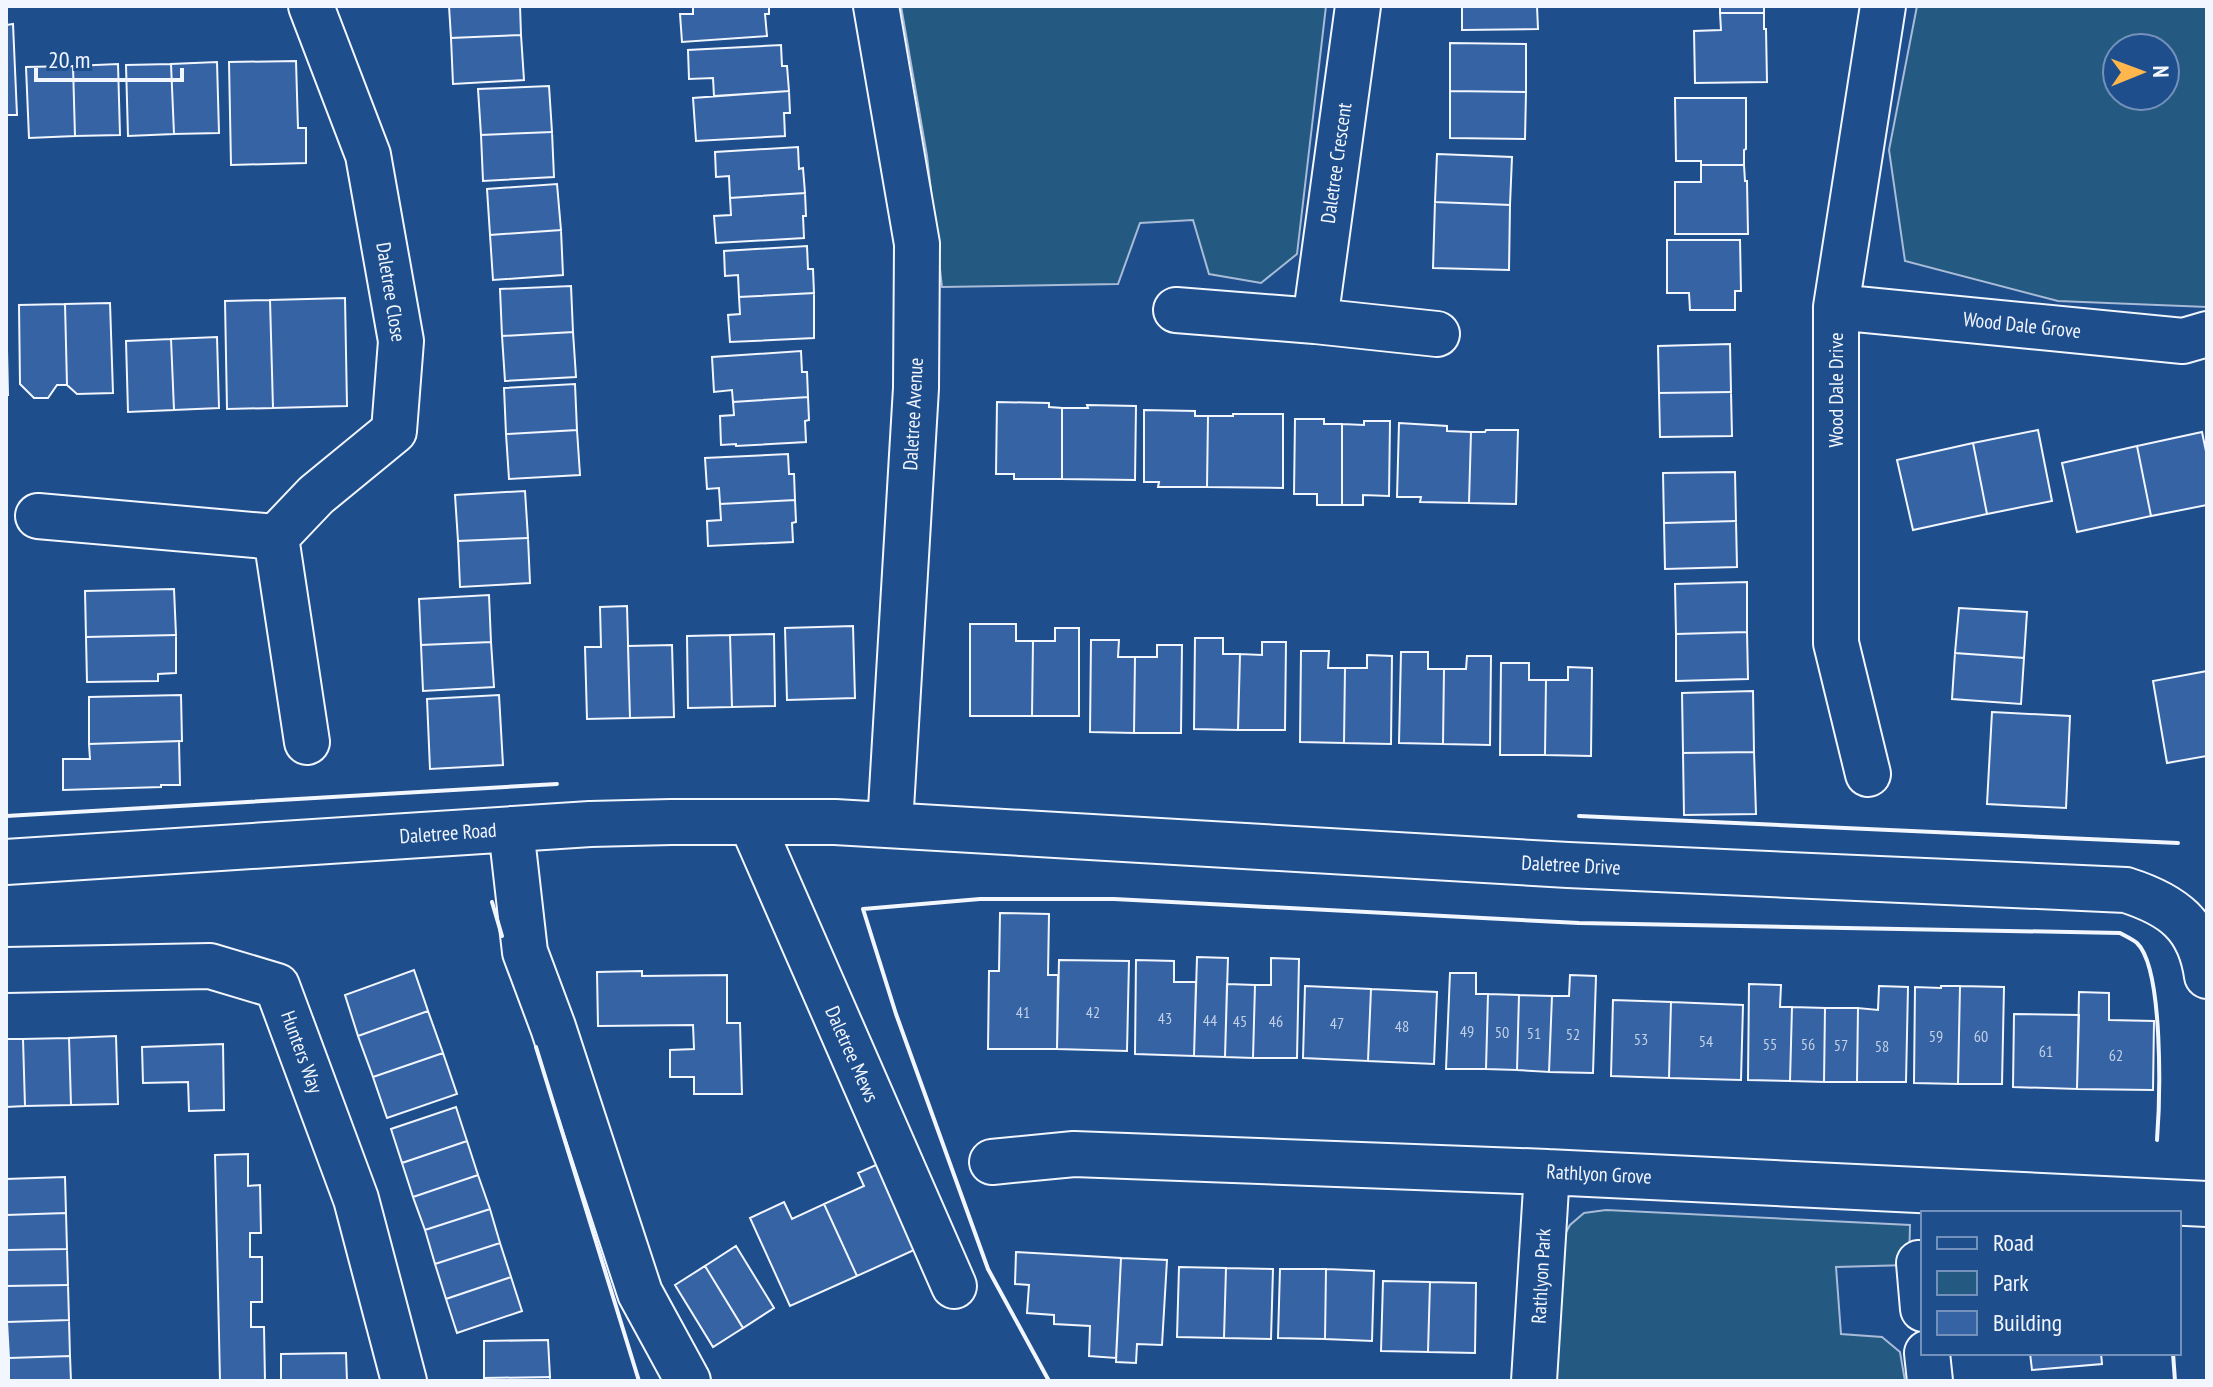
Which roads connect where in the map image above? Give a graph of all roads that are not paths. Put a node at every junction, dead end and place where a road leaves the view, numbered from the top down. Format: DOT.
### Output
graph roads {
  1 [pos="311,6"];
  2 [pos="876,6"];
  3 [pos="1358,6"];
  4 [pos="1883,6"];
  5 [pos="1836,307"];
  6 [pos="1176,310"];
  7 [pos="1315,321"];
  8 [pos="1437,334"];
  9 [pos="2207,334"];
  10 [pos="38,516"];
  11 [pos="276,537"];
  12 [pos="307,742"];
  13 [pos="1868,774"];
  14 [pos="751,822"];
  15 [pos="890,825"];
  16 [pos="511,829"];
  17 [pos="6,862"];
  18 [pos="6,970"];
  19 [pos="2207,976"];
  20 [pos="992,1162"];
  21 [pos="1547,1172"];
  22 [pos="2207,1204"];
  23 [pos="1919,1263"];
  24 [pos="954,1286"];
  25 [pos="1921,1286"];
  26 [pos="1927,1355"];
  27 [pos="404,1381"];
  28 [pos="688,1381"];
  29 [pos="1534,1381"];
  30 [pos="1930,1381"];
  1 -- 11 [label="street, Daletree Close"];
  2 -- 15 [label="street, Daletree Avenue"];
  3 -- 7 [label="street, Daletree Crescent"];
  4 -- 5 [label="street, Wood Dale Drive"];
  5 -- 9 [label="street, Wood Dale Grove"];
  5 -- 13 [label="street, Wood Dale Drive"];
  6 -- 7 [label="street"];
  7 -- 8 [label="street"];
  10 -- 11 [label="street"];
  11 -- 12 [label="street"];
  14 -- 15 [label="street, Daletree Road"];
  14 -- 16 [label="street, Daletree Road"];
  14 -- 24 [label="street, Daletree Mews"];
  15 -- 19 [label="street, Daletree Drive"];
  16 -- 17 [label="street, Daletree Road"];
  16 -- 28 [label="street"];
  18 -- 27 [label="street, Hunters Way"];
  20 -- 21 [label="street, Rathlyon Grove"];
  21 -- 22 [label="street, Rathlyon Grove"];
  21 -- 29 [label="street, Rathlyon Park"];
  23 -- 25 [label="street"];
  26 -- 30 [label="street"];
}
